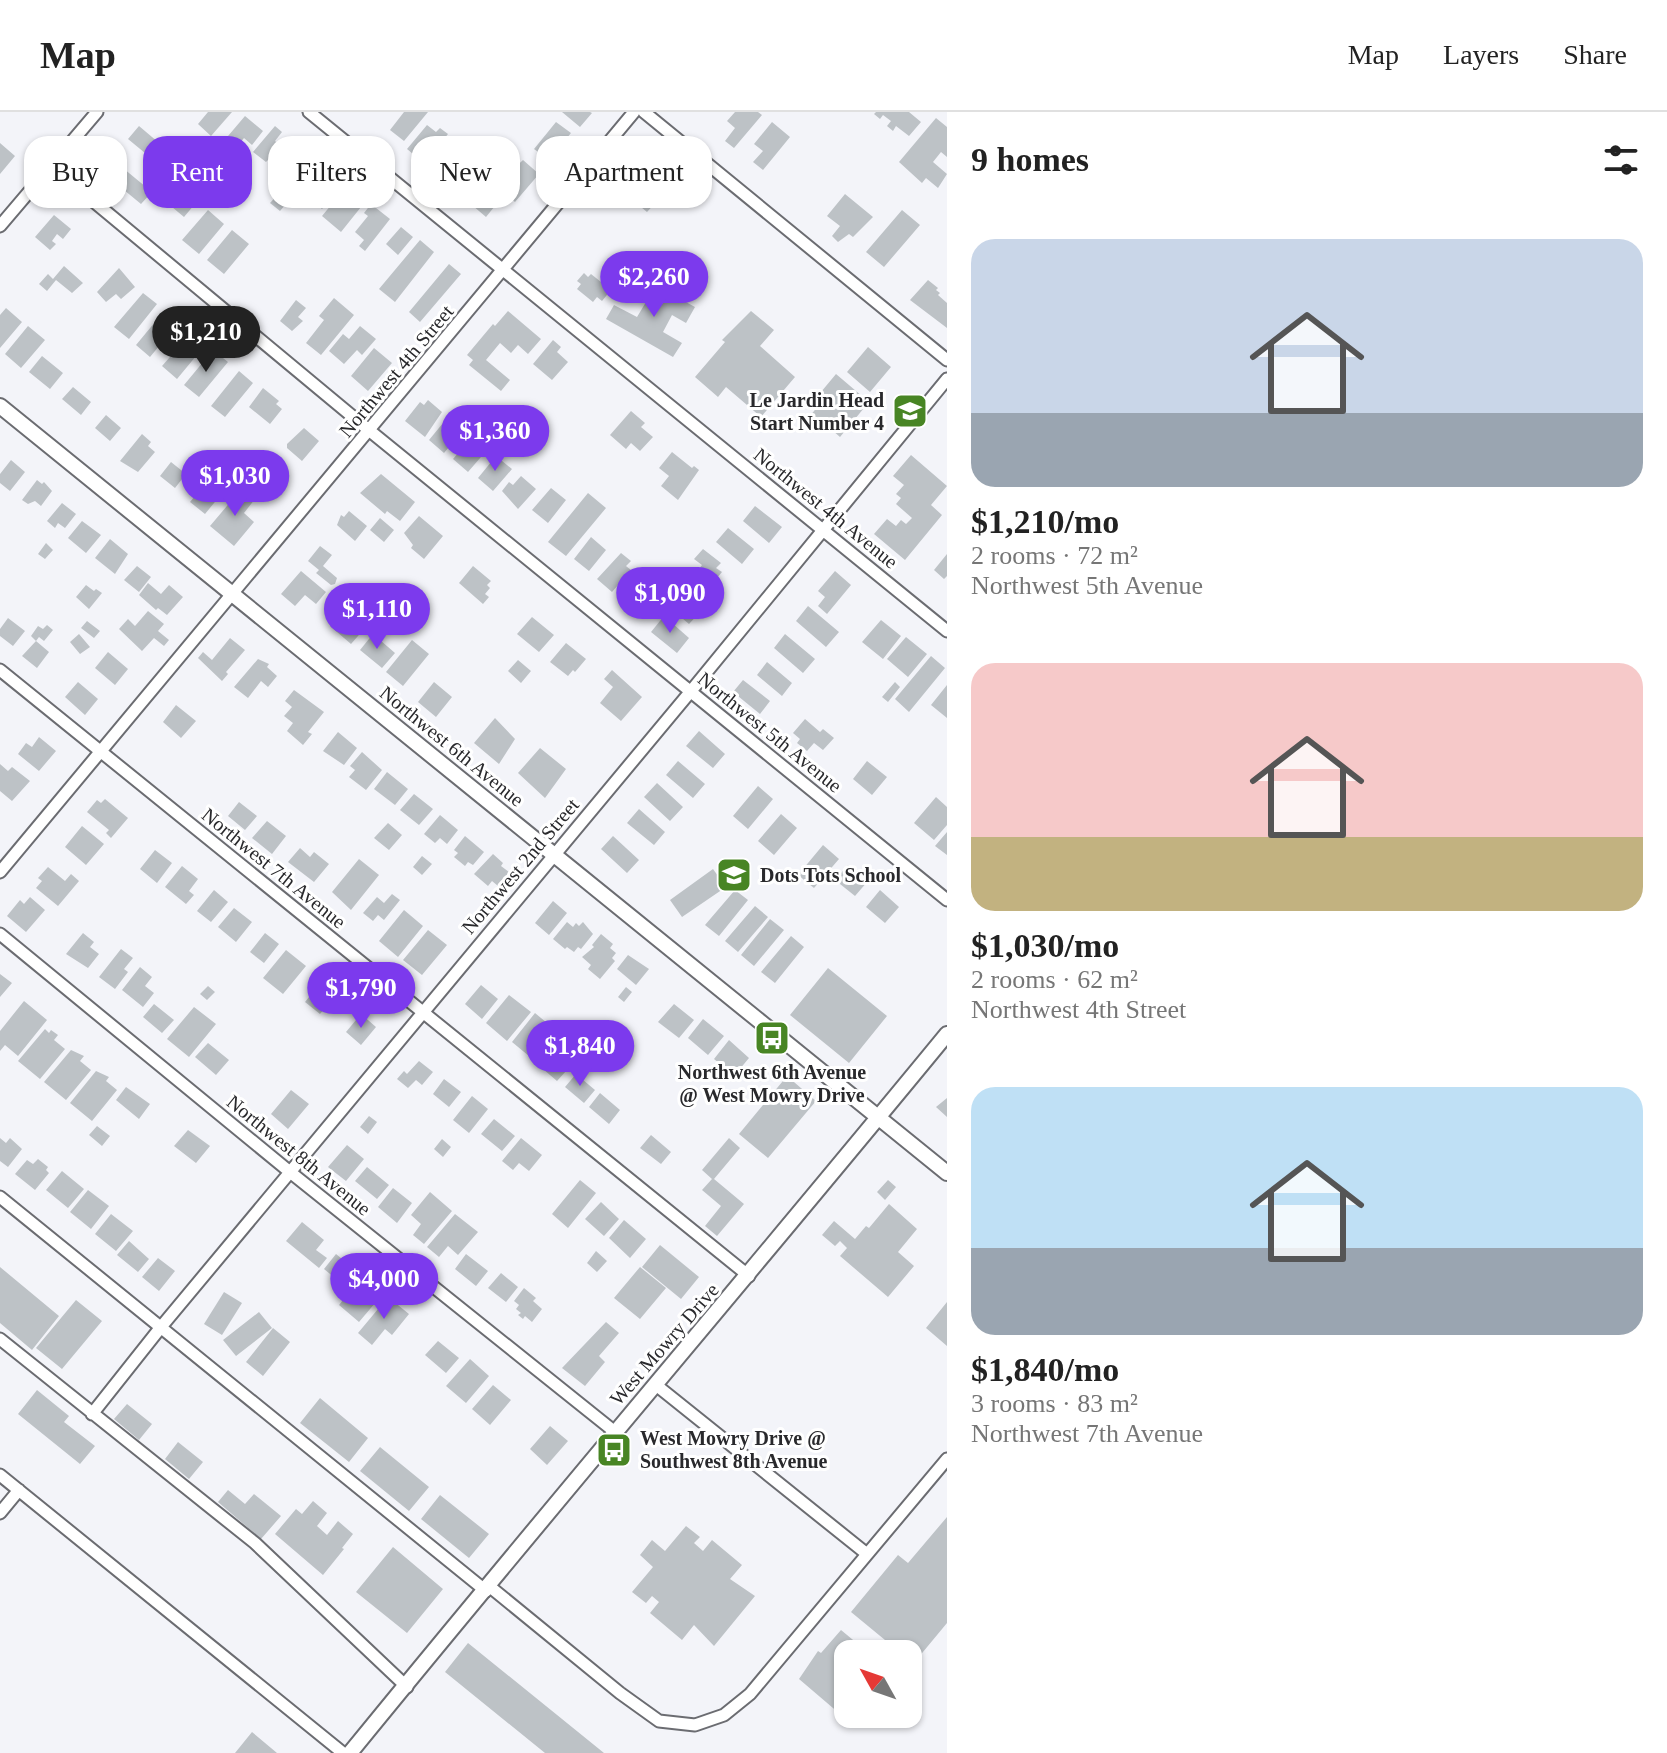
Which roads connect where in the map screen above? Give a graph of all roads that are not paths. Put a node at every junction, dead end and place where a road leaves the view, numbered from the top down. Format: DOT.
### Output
graph roads {
  1 [pos="97,112"];
  2 [pos="309,112"];
  3 [pos="634,112"];
  4 [pos="644,112"];
  5 [pos="77,136"];
  6 [pos="24,198"];
  7 [pos="102,208"];
  8 [pos="0,226"];
  9 [pos="503,269"];
  10 [pos="947,360"];
  11 [pos="947,379"];
  12 [pos="0,406"];
  13 [pos="370,431"];
  14 [pos="823,528"];
  15 [pos="234,594"];
  16 [pos="947,631"];
  17 [pos="0,670"];
  18 [pos="691,691"];
  19 [pos="101,751"];
  20 [pos="553,854"];
  21 [pos="0,872"];
  22 [pos="947,900"];
  23 [pos="0,934"];
  24 [pos="422,1012"];
  25 [pos="947,1034"];
  26 [pos="879,1117"];
  27 [pos="290,1172"];
  28 [pos="947,1173"];
  29 [pos="0,1197"];
  30 [pos="749,1276"];
  31 [pos="161,1327"];
  32 [pos="0,1339"];
  33 [pos="656,1385"];
  34 [pos="92,1414"];
  35 [pos="615,1432"];
  36 [pos="947,1459"];
  37 [pos="0,1475"];
  38 [pos="19,1490"];
  39 [pos="0,1513"];
  40 [pos="867,1554"];
  41 [pos="487,1588"];
  42 [pos="407,1687"];
  43 [pos="343,1753"];
  44 [pos="350,1753"];
  1 -- 5 [label="street"];
  2 -- 9 [label="street, Northwest 4th Avenue"];
  3 -- 9 [label="street, Northwest 4th Street"];
  4 -- 10 [label="street"];
  6 -- 8 [label="street"];
  7 -- 13 [label="street, Northwest 5th Avenue"];
  9 -- 13 [label="street, Northwest 4th Street"];
  9 -- 14 [label="street, Northwest 4th Avenue"];
  11 -- 14 [label="street, Northwest 2nd Street"];
  12 -- 15 [label="street, Northwest 6th Avenue"];
  13 -- 15 [label="street, Northwest 4th Street"];
  13 -- 18 [label="street, Northwest 5th Avenue"];
  14 -- 16 [label="street, Northwest 4th Avenue"];
  14 -- 18 [label="street, Northwest 2nd Street"];
  15 -- 19 [label="street, Northwest 4th Street"];
  15 -- 20 [label="street, Northwest 6th Avenue"];
  17 -- 19 [label="street, Northwest 7th Avenue"];
  18 -- 20 [label="street, Northwest 2nd Street"];
  18 -- 22 [label="street, Northwest 5th Avenue"];
  19 -- 21 [label="street, Northwest 4th Street"];
  19 -- 24 [label="street, Northwest 7th Avenue"];
  20 -- 24 [label="street, Northwest 2nd Street"];
  20 -- 26 [label="street, Northwest 6th Avenue"];
  23 -- 27 [label="street, Northwest 8th Avenue"];
  24 -- 27 [label="street, Northwest 2nd Street"];
  24 -- 30 [label="street, Northwest 7th Avenue"];
  25 -- 26 [label="street, West Mowry Drive"];
  26 -- 28 [label="street, Northwest 6th Avenue"];
  26 -- 30 [label="street, West Mowry Drive"];
  27 -- 31 [label="street, Northwest 2nd Street"];
  27 -- 35 [label="street, Northwest 8th Avenue"];
  29 -- 31 [label="street"];
  30 -- 33 [label="street, West Mowry Drive"];
  31 -- 34 [label="street, Northwest 2nd Street"];
  31 -- 41 [label="street"];
  32 -- 34 [label="street"];
  33 -- 35 [label="street, West Mowry Drive"];
  33 -- 40 [label="street"];
  34 -- 42 [label="street"];
  35 -- 41 [label="street, West Mowry Drive"];
  36 -- 40 [label="street"];
  37 -- 38 [label="street"];
  38 -- 39 [label="street"];
  38 -- 43 [label="street"];
  40 -- 41 [label="street"];
  41 -- 42 [label="street, West Mowry Drive"];
  42 -- 44 [label="street, West Mowry Drive"];
}
